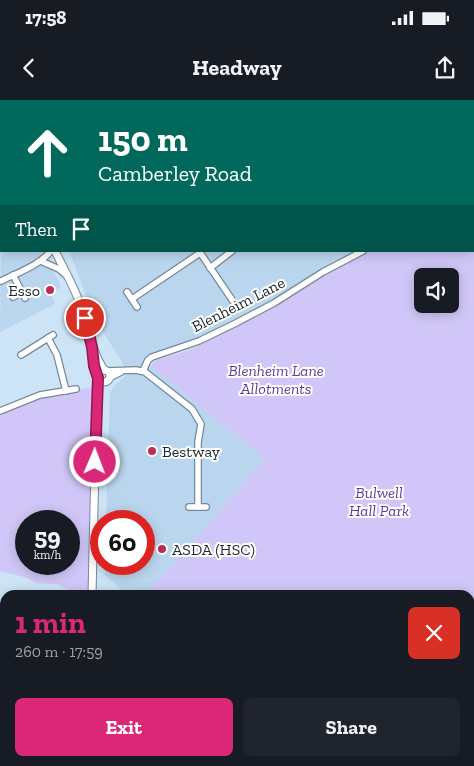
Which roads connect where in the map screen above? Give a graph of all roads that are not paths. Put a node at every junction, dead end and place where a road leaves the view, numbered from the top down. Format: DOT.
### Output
graph roads {
  1 [pos="199,252"];
  2 [pos="231,252"];
  3 [pos="361,252"];
  4 [pos="55,253"];
  5 [pos="43,262"];
  6 [pos="34,265"];
  7 [pos="210,268"];
  8 [pos="13,275"];
  9 [pos="69,278"];
  10 [pos="1,281"];
  11 [pos="127,292"];
  12 [pos="14,296"];
  13 [pos="132,299"];
  14 [pos="137,307"];
  15 [pos="237,307"];
  16 [pos="21,354"];
  17 [pos="143,371"];
  18 [pos="104,376"];
  19 [pos="76,389"];
  20 [pos="66,390"];
  21 [pos="0,411"];
  22 [pos="189,507"];
  23 [pos="198,507"];
  24 [pos="206,507"];
  25 [pos="92,590"];
  1 -- 7 [label="street"];
  1 -- 13 [label="street"];
  2 -- 7 [label="street"];
  3 -- 17 [label="street, Blenheim Lane"];
  4 -- 5 [label="street"];
  4 -- 6 [label="street"];
  4 -- 9 [label="main road"];
  5 -- 6 [label="street"];
  5 -- 9 [label="street"];
  6 -- 8 [label="street"];
  7 -- 15 [label="street"];
  8 -- 10 [label="street"];
  8 -- 12 [label="street"];
  9 -- 18 [label="main road"];
  11 -- 13 [label="street"];
  13 -- 14 [label="street"];
  16 -- 20 [label="street"];
  17 -- 18 [label="street"];
  17 -- 23 [label="street"];
  18 -- 25 [label="main road"];
  19 -- 20 [label="street"];
  20 -- 21 [label="street"];
  22 -- 23 [label="street"];
  23 -- 24 [label="street"];
}
